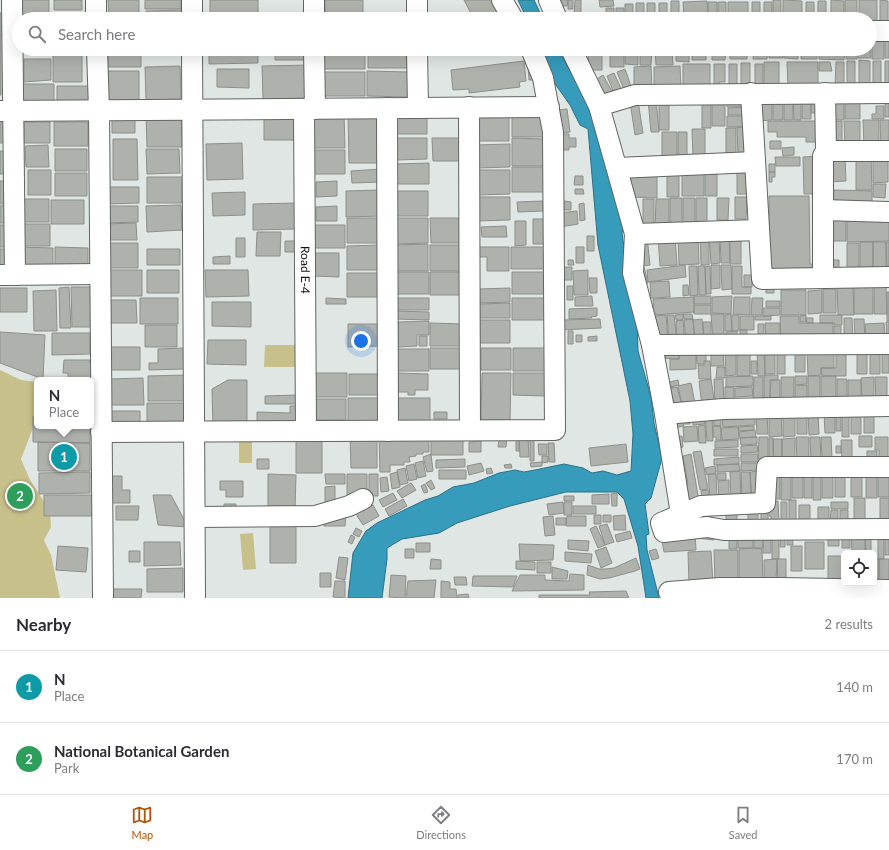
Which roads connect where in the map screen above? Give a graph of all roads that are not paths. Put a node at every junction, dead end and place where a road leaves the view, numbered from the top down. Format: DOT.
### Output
graph roads {
  1 [pos="12,0"];
  2 [pos="96,0"];
  3 [pos="192,0"];
  4 [pos="314,0"];
  5 [pos="417,0"];
  6 [pos="502,0"];
  7 [pos="549,0"];
  8 [pos="96,12"];
  9 [pos="192,12"];
  10 [pos="314,12"];
  11 [pos="417,12"];
  12 [pos="509,12"];
  13 [pos="554,12"];
  14 [pos="877,31"];
  15 [pos="889,31"];
  16 [pos="97,56"];
  17 [pos="192,56"];
  18 [pos="313,56"];
  19 [pos="417,56"];
  20 [pos="534,56"];
  21 [pos="574,56"];
  22 [pos="751,93"];
  23 [pos="825,93"];
  24 [pos="889,93"];
  25 [pos="599,106"];
  26 [pos="549,107"];
  27 [pos="387,108"];
  28 [pos="418,108"];
  29 [pos="469,108"];
  30 [pos="309,109"];
  31 [pos="99,110"];
  32 [pos="193,110"];
  33 [pos="7,111"];
  34 [pos="826,151"];
  35 [pos="889,151"];
  36 [pos="755,162"];
  37 [pos="617,168"];
  38 [pos="824,210"];
  39 [pos="889,212"];
  40 [pos="759,230"];
  41 [pos="635,234"];
  42 [pos="100,274"];
  43 [pos="8,275"];
  44 [pos="889,277"];
  45 [pos="824,278"];
  46 [pos="889,344"];
  47 [pos="652,345"];
  48 [pos="889,406"];
  49 [pos="665,414"];
  50 [pos="388,430"];
  51 [pos="470,430"];
  52 [pos="306,431"];
  53 [pos="101,432"];
  54 [pos="194,432"];
  55 [pos="889,467"];
  56 [pos="363,499"];
  57 [pos="681,514"];
  58 [pos="195,517"];
  59 [pos="889,529"];
  60 [pos="889,590"];
  61 [pos="669,592"];
  62 [pos="845,594"];
  63 [pos="103,598"];
  64 [pos="195,598"];
  1 -- 33 [label="street"];
  2 -- 8 [label="street"];
  3 -- 9 [label="street"];
  4 -- 10 [label="street"];
  5 -- 11 [label="street"];
  6 -- 12 [label="street"];
  7 -- 13 [label="street"];
  14 -- 15 [label="street"];
  16 -- 31 [label="street"];
  17 -- 32 [label="street"];
  18 -- 30 [label="street, Road E-4"];
  19 -- 28 [label="street"];
  20 -- 26 [label="street"];
  21 -- 25 [label="street"];
  22 -- 23 [label="street"];
  22 -- 25 [label="street"];
  22 -- 36 [label="street"];
  23 -- 24 [label="street"];
  23 -- 34 [label="street"];
  25 -- 37 [label="street"];
  26 -- 29 [label="street"];
  26 -- 51 [label="street"];
  27 -- 28 [label="street"];
  27 -- 30 [label="street"];
  27 -- 50 [label="street"];
  28 -- 29 [label="street"];
  29 -- 51 [label="street"];
  30 -- 32 [label="street"];
  30 -- 52 [label="street, Road E-4"];
  31 -- 32 [label="street"];
  31 -- 33 [label="street"];
  31 -- 42 [label="street"];
  32 -- 54 [label="street"];
  33 -- 43 [label="street"];
  34 -- 35 [label="street"];
  34 -- 38 [label="street"];
  36 -- 37 [label="street"];
  36 -- 40 [label="street"];
  37 -- 41 [label="street"];
  38 -- 39 [label="street"];
  38 -- 45 [label="street"];
  40 -- 41 [label="street"];
  40 -- 45 [label="street"];
  41 -- 47 [label="street"];
  42 -- 43 [label="street"];
  42 -- 53 [label="street"];
  44 -- 45 [label="street"];
  46 -- 47 [label="street"];
  47 -- 49 [label="street"];
  48 -- 49 [label="street"];
  49 -- 57 [label="street"];
  50 -- 51 [label="street"];
  50 -- 52 [label="street"];
  52 -- 54 [label="street"];
  53 -- 54 [label="street"];
  53 -- 63 [label="street"];
  54 -- 58 [label="street"];
  55 -- 57 [label="street"];
  56 -- 58 [label="street"];
  57 -- 59 [label="street"];
  58 -- 64 [label="street"];
  60 -- 62 [label="street"];
  61 -- 62 [label="street"];
}
